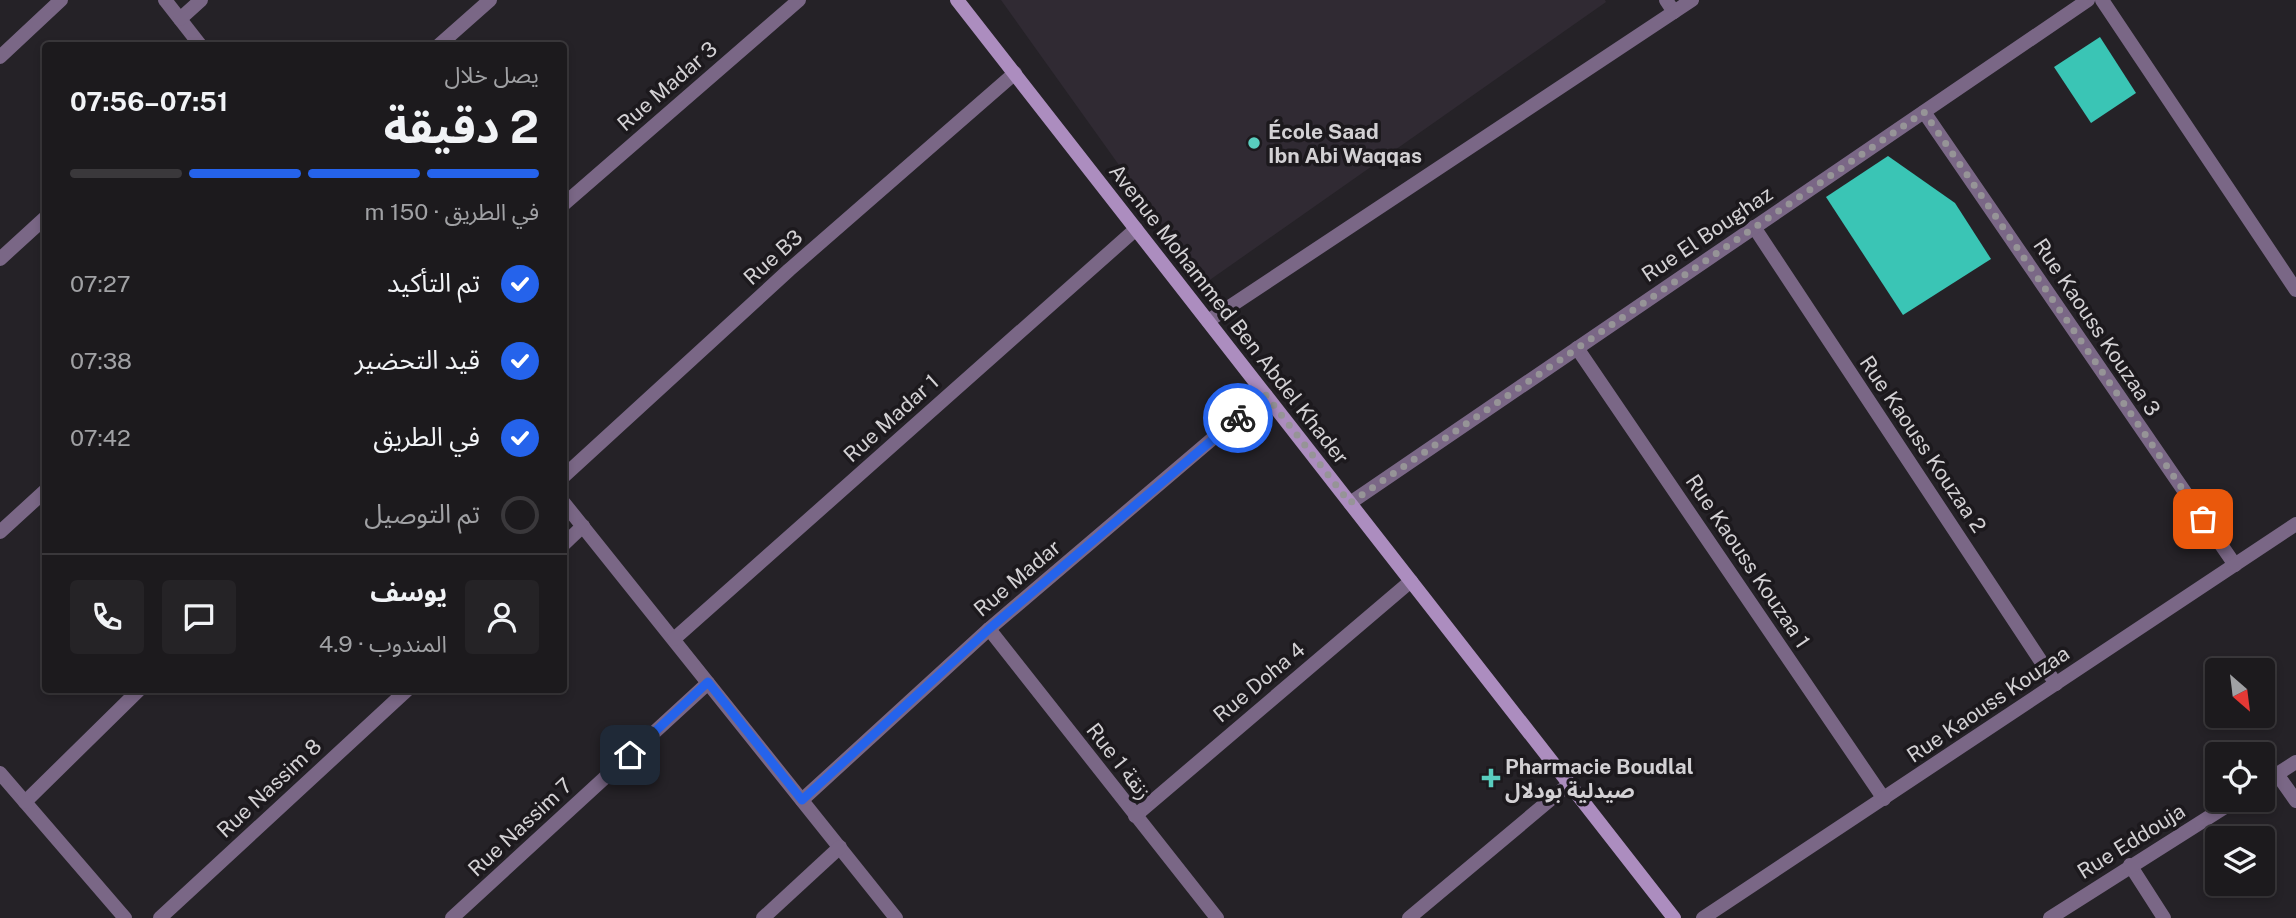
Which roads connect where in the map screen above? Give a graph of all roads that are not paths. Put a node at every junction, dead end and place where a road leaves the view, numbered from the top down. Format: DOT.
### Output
graph roads {
  1 [pos="61,0"];
  2 [pos="165,0"];
  3 [pos="201,0"];
  4 [pos="490,0"];
  5 [pos="799,0"];
  6 [pos="957,0"];
  7 [pos="1692,0"];
  8 [pos="2088,0"];
  9 [pos="2102,0"];
  10 [pos="1670,6"];
  11 [pos="180,19"];
  12 [pos="198,42"];
  13 [pos="443,42"];
  14 [pos="0,57"];
  15 [pos="1015,73"];
  16 [pos="1924,112"];
  17 [pos="567,201"];
  18 [pos="42,221"];
  19 [pos="1754,228"];
  20 [pos="1136,229"];
  21 [pos="0,259"];
  22 [pos="2296,290"];
  23 [pos="1208,321"];
  24 [pos="1577,348"];
  25 [pos="1265,394"];
  26 [pos="567,473"];
  27 [pos="42,494"];
  28 [pos="1350,503"];
  29 [pos="567,507"];
  30 [pos="2296,524"];
  31 [pos="583,526"];
  32 [pos="0,532"];
  33 [pos="567,541"];
  34 [pos="2235,565"];
  35 [pos="1411,581"];
  36 [pos="989,629"];
  37 [pos="674,639"];
  38 [pos="708,682"];
  39 [pos="2056,684"];
  40 [pos="136,693"];
  41 [pos="404,693"];
  42 [pos="2296,762"];
  43 [pos="0,773"];
  44 [pos="2277,774"];
  45 [pos="1569,784"];
  46 [pos="1884,799"];
  47 [pos="802,800"];
  48 [pos="25,802"];
  49 [pos="2296,802"];
  50 [pos="2216,812"];
  51 [pos="1135,816"];
  52 [pos="839,847"];
  53 [pos="2130,865"];
  54 [pos="125,918"];
  55 [pos="160,918"];
  56 [pos="452,918"];
  57 [pos="763,918"];
  58 [pos="896,918"];
  59 [pos="1217,918"];
  60 [pos="1409,918"];
  61 [pos="1674,918"];
  62 [pos="1703,918"];
  63 [pos="2050,918"];
  64 [pos="2164,918"];
  1 -- 14 [label="street"];
  2 -- 11 [label="street"];
  3 -- 11 [label="street"];
  4 -- 13 [label="street"];
  5 -- 17 [label="street, Rue Madar 3"];
  6 -- 15 [label="street, Avenue Mohammed Ben Abdel Khader"];
  7 -- 10 [label="street"];
  8 -- 16 [label="street, Rue El Boughaz"];
  9 -- 22 [label="street"];
  10 -- 23 [label="street"];
  11 -- 12 [label="street"];
  15 -- 20 [label="street, Avenue Mohammed Ben Abdel Khader"];
  15 -- 26 [label="street, Rue B3"];
  16 -- 19 [label="street, Rue El Boughaz"];
  16 -- 34 [label="street, Rue Kaouss Kouzaa 3"];
  18 -- 21 [label="street"];
  19 -- 24 [label="street, Rue El Boughaz"];
  19 -- 39 [label="street, Rue Kaouss Kouzaa 2"];
  20 -- 23 [label="street, Avenue Mohammed Ben Abdel Khader"];
  20 -- 37 [label="street, Rue Madar 1"];
  23 -- 25 [label="street, Avenue Mohammed Ben Abdel Khader"];
  24 -- 28 [label="street, Rue El Boughaz"];
  24 -- 46 [label="street, Rue Kaouss Kouzaa 1"];
  25 -- 28 [label="street, Avenue Mohammed Ben Abdel Khader"];
  25 -- 36 [label="street, Rue Madar"];
  27 -- 32 [label="street"];
  28 -- 35 [label="street, Avenue Mohammed Ben Abdel Khader"];
  29 -- 31 [label="street"];
  30 -- 34 [label="street, Rue Kaouss Kouzaa"];
  31 -- 33 [label="street"];
  31 -- 37 [label="street"];
  34 -- 39 [label="street, Rue Kaouss Kouzaa"];
  35 -- 45 [label="street, Avenue Mohammed Ben Abdel Khader"];
  35 -- 51 [label="street, Rue Doha 4"];
  36 -- 47 [label="street, Rue Madar"];
  36 -- 51 [label="street, Rue 1 زنقة"];
  37 -- 38 [label="street"];
  38 -- 47 [label="street"];
  38 -- 56 [label="street, Rue Nassim 7"];
  39 -- 46 [label="street, Rue Kaouss Kouzaa"];
  40 -- 48 [label="street"];
  41 -- 55 [label="street, Rue Nassim 8"];
  42 -- 44 [label="street"];
  43 -- 48 [label="street"];
  44 -- 49 [label="street"];
  45 -- 60 [label="street"];
  45 -- 61 [label="street, Avenue Mohammed Ben Abdel Khader"];
  46 -- 62 [label="street, Rue Kaouss Kouzaa"];
  47 -- 52 [label="street"];
  48 -- 54 [label="street"];
  50 -- 53 [label="street, Rue Eddouja"];
  51 -- 59 [label="street, Rue 1 زنقة"];
  52 -- 57 [label="street"];
  52 -- 58 [label="street"];
  53 -- 63 [label="street, Rue Eddouja"];
  53 -- 64 [label="street"];
}
